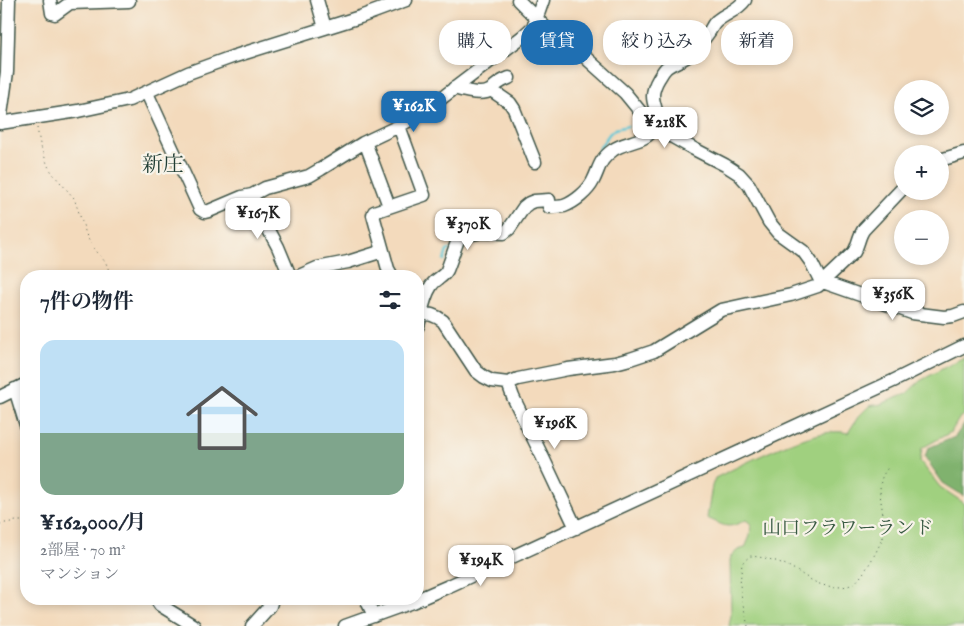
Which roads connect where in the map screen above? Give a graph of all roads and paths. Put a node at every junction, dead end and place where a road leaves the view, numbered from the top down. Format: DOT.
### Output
graph roads {
  1 [pos="9,0"];
  2 [pos="50,0"];
  3 [pos="317,0"];
  4 [pos="406,0"];
  5 [pos="518,0"];
  6 [pos="543,0"];
  7 [pos="746,0"];
  8 [pos="129,1"];
  9 [pos="536,20"];
  10 [pos="326,28"];
  11 [pos="521,38"];
  12 [pos="593,64"];
  13 [pos="509,78"];
  14 [pos="454,88"];
  15 [pos="491,90"];
  16 [pos="147,93"];
  17 [pos="35,118"];
  18 [pos="0,122"];
  19 [pos="399,126"];
  20 [pos="655,127"];
  21 [pos="363,142"];
  22 [pos="964,153"];
  23 [pos="949,157"];
  24 [pos="535,162"];
  25 [pos="252,195"];
  26 [pos="894,197"];
  27 [pos="389,206"];
  28 [pos="382,251"];
  29 [pos="109,270"];
  30 [pos="288,270"];
  31 [pos="312,270"];
  32 [pos="389,270"];
  33 [pos="823,282"];
  34 [pos="424,299"];
  35 [pos="964,312"];
  36 [pos="424,316"];
  37 [pos="964,346"];
  38 [pos="508,383"];
  39 [pos="20,387"];
  40 [pos="0,397"];
  41 [pos="889,466"];
  42 [pos="20,521"];
  43 [pos="0,524"];
  44 [pos="576,528"];
  45 [pos="424,596"];
  46 [pos="160,605"];
  47 [pos="270,605"];
  48 [pos="369,605"];
  49 [pos="402,605"];
  50 [pos="374,616"];
  51 [pos="194,626"];
  52 [pos="252,626"];
  53 [pos="345,626"];
  54 [pos="748,626"];
  1 -- 18 [label="street"];
  2 -- 8 [label="street"];
  3 -- 10 [label="street"];
  4 -- 10 [label="street"];
  5 -- 9 [label="street"];
  6 -- 9 [label="street"];
  7 -- 20 [label="street"];
  10 -- 16 [label="street"];
  11 -- 14 [label="street"];
  12 -- 20 [label="street"];
  13 -- 15 [label="street"];
  14 -- 15 [label="street"];
  14 -- 19 [label="street"];
  15 -- 24 [label="street"];
  16 -- 17 [label="street"];
  16 -- 25 [label="street"];
  17 -- 18 [label="street"];
  17 -- 29 [label="path"];
  19 -- 21 [label="street"];
  19 -- 27 [label="street"];
  20 -- 33 [label="street"];
  20 -- 34 [label="street"];
  21 -- 25 [label="street"];
  21 -- 27 [label="street"];
  22 -- 23 [label="street"];
  25 -- 30 [label="street"];
  26 -- 33 [label="street"];
  27 -- 28 [label="street"];
  28 -- 31 [label="street"];
  28 -- 32 [label="street"];
  33 -- 35 [label="street"];
  33 -- 38 [label="street"];
  36 -- 38 [label="street"];
  37 -- 44 [label="street"];
  38 -- 44 [label="street"];
  39 -- 40 [label="street"];
  41 -- 54 [label="path"];
  42 -- 43 [label="path"];
  44 -- 45 [label="street"];
  46 -- 51 [label="street"];
  47 -- 52 [label="street"];
  48 -- 50 [label="street"];
  49 -- 50 [label="street"];
  50 -- 53 [label="street"];
}
